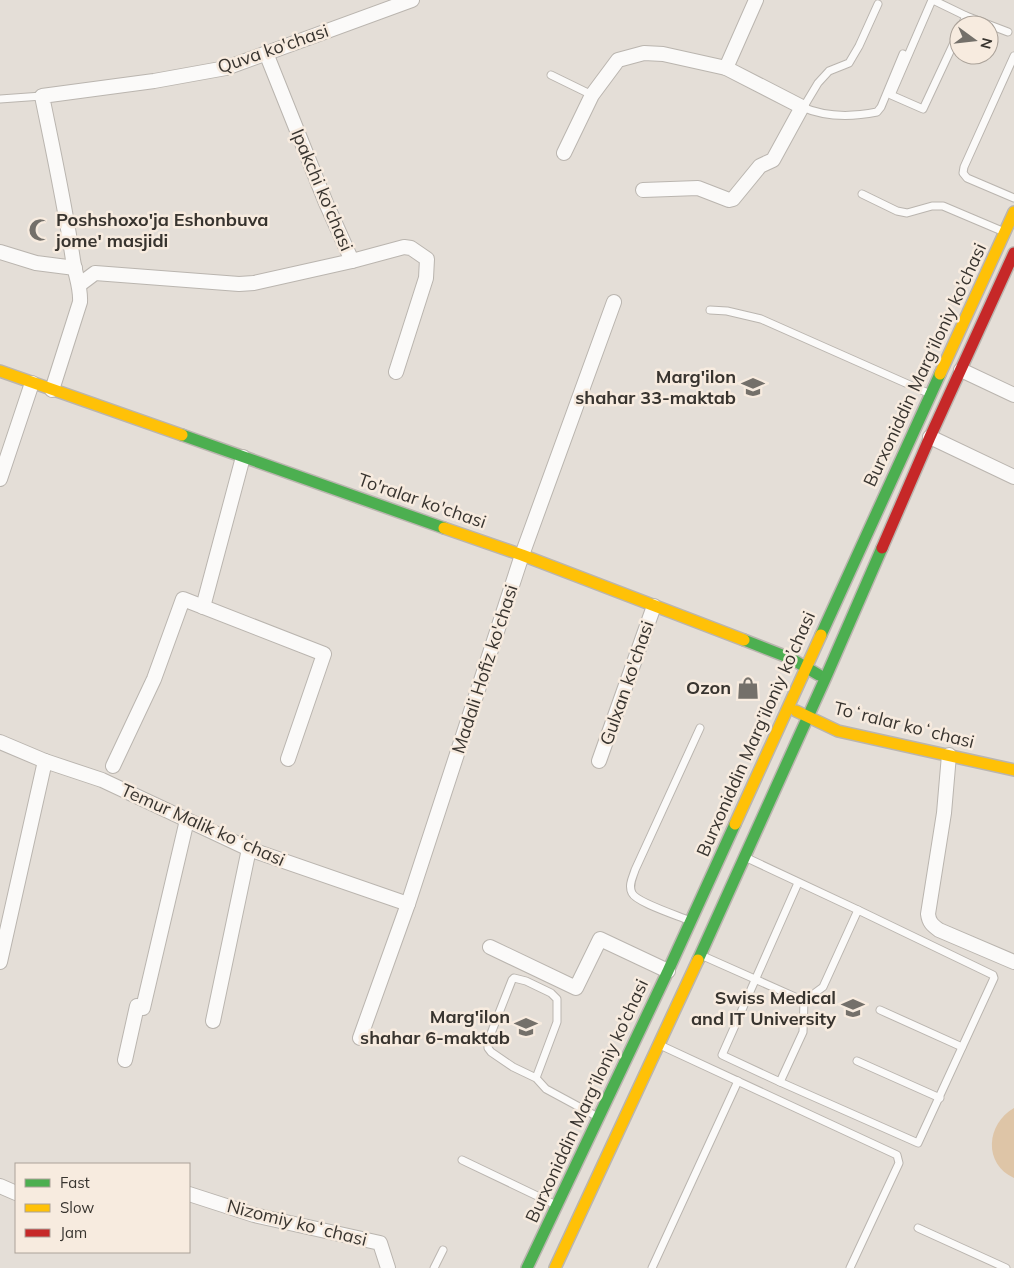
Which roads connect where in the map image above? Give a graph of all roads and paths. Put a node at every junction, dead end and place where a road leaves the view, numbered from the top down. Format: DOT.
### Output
graph roads {
  1 [pos="412,0"];
  2 [pos="756,0"];
  3 [pos="932,0"];
  4 [pos="878,4"];
  5 [pos="964,15"];
  6 [pos="999,29"];
  7 [pos="1008,32"];
  8 [pos="266,53"];
  9 [pos="949,53"];
  10 [pos="902,54"];
  11 [pos="1014,56"];
  12 [pos="726,68"];
  13 [pos="551,75"];
  14 [pos="592,95"];
  15 [pos="42,96"];
  16 [pos="0,99"];
  17 [pos="802,108"];
  18 [pos="564,153"];
  19 [pos="644,190"];
  20 [pos="862,194"];
  21 [pos="1014,198"];
  22 [pos="1014,212"];
  23 [pos="1005,232"];
  24 [pos="0,252"];
  25 [pos="1014,255"];
  26 [pos="352,261"];
  27 [pos="74,268"];
  28 [pos="79,285"];
  29 [pos="614,302"];
  30 [pos="710,310"];
  31 [pos="961,370"];
  32 [pos="0,371"];
  33 [pos="396,372"];
  34 [pos="32,382"];
  35 [pos="52,390"];
  36 [pos="931,394"];
  37 [pos="1014,395"];
  38 [pos="930,437"];
  39 [pos="244,457"];
  40 [pos="1014,477"];
  41 [pos="0,479"];
  42 [pos="522,555"];
  43 [pos="654,606"];
  44 [pos="202,607"];
  45 [pos="805,667"];
  46 [pos="825,679"];
  47 [pos="788,707"];
  48 [pos="808,717"];
  49 [pos="700,728"];
  50 [pos="0,742"];
  51 [pos="949,755"];
  52 [pos="288,759"];
  53 [pos="45,761"];
  54 [pos="599,761"];
  55 [pos="113,766"];
  56 [pos="1014,770"];
  57 [pos="187,820"];
  58 [pos="249,849"];
  59 [pos="744,857"];
  60 [pos="798,883"];
  61 [pos="408,904"];
  62 [pos="858,910"];
  63 [pos="690,921"];
  64 [pos="490,947"];
  65 [pos="700,955"];
  66 [pos="0,962"];
  67 [pos="1014,962"];
  68 [pos="668,971"];
  69 [pos="755,980"];
  70 [pos="804,1002"];
  71 [pos="880,1010"];
  72 [pos="213,1021"];
  73 [pos="360,1038"];
  74 [pos="659,1045"];
  75 [pos="962,1048"];
  76 [pos="125,1060"];
  77 [pos="857,1061"];
  78 [pos="536,1078"];
  79 [pos="738,1081"];
  80 [pos="780,1082"];
  81 [pos="940,1098"];
  82 [pos="598,1118"];
  83 [pos="462,1160"];
  84 [pos="0,1186"];
  85 [pos="15,1193"];
  86 [pos="190,1194"];
  87 [pos="557,1205"];
  88 [pos="918,1228"];
  89 [pos="443,1250"];
  90 [pos="388,1268"];
  91 [pos="434,1268"];
  92 [pos="527,1268"];
  93 [pos="555,1268"];
  94 [pos="652,1268"];
  95 [pos="850,1268"];
  96 [pos="1006,1268"];
  1 -- 8 [label="street, Quva ko'chasi"];
  2 -- 12 [label="street"];
  3 -- 5 [label="lane"];
  3 -- 9 [label="lane"];
  4 -- 17 [label="lane"];
  6 -- 7 [label="lane"];
  8 -- 15 [label="street, Quva ko'chasi"];
  8 -- 26 [label="street, Ipakchi ko'chasi"];
  10 -- 17 [label="lane"];
  11 -- 21 [label="lane"];
  12 -- 14 [label="street"];
  12 -- 17 [label="street"];
  13 -- 14 [label="lane"];
  14 -- 18 [label="street"];
  15 -- 16 [label="lane"];
  15 -- 27 [label="street"];
  17 -- 19 [label="street"];
  20 -- 23 [label="lane"];
  22 -- 23 [label="main road, Burxoniddin Marg’iloniy ko’chasi"];
  23 -- 36 [label="main road, Burxoniddin Marg’iloniy ko’chasi"];
  24 -- 27 [label="street"];
  25 -- 31 [label="main road, Burxoniddin Marg’iloniy ko’chasi"];
  26 -- 28 [label="street, Ipakchi ko'chasi"];
  26 -- 33 [label="street"];
  27 -- 28 [label="street"];
  28 -- 35 [label="street"];
  29 -- 42 [label="street, Madali Hofiz ko'chasi"];
  30 -- 36 [label="lane"];
  31 -- 37 [label="street"];
  31 -- 38 [label="main road, Burxoniddin Marg’iloniy ko’chasi"];
  32 -- 34 [label="main road, To'ralar ko'chasi"];
  34 -- 35 [label="main road, To'ralar ko'chasi"];
  34 -- 41 [label="street"];
  35 -- 39 [label="main road, To'ralar ko'chasi"];
  36 -- 45 [label="main road, Burxoniddin Marg’iloniy ko’chasi"];
  38 -- 40 [label="street"];
  38 -- 46 [label="main road, Burxoniddin Marg’iloniy ko’chasi"];
  39 -- 42 [label="main road, To'ralar ko'chasi"];
  39 -- 44 [label="street"];
  42 -- 43 [label="main road, To'ralar ko'chasi"];
  42 -- 61 [label="street, Madali Hofiz ko'chasi"];
  43 -- 45 [label="main road, To'ralar ko'chasi"];
  43 -- 54 [label="street, Gulxan ko'chasi"];
  44 -- 52 [label="street"];
  44 -- 55 [label="street"];
  45 -- 46 [label="main road, To'ralar ko'chasi"];
  45 -- 47 [label="main road, Burxoniddin Marg’iloniy ko’chasi"];
  46 -- 48 [label="main road, Burxoniddin Marg’iloniy ko’chasi"];
  47 -- 48 [label="main road, Toʻralar koʻchasi"];
  47 -- 63 [label="main road, Burxoniddin Marg’iloniy ko’chasi"];
  48 -- 51 [label="main road, Toʻralar koʻchasi"];
  48 -- 59 [label="main road, Burxoniddin Marg’iloniy ko’chasi"];
  49 -- 63 [label="lane"];
  50 -- 53 [label="street, Temur Malik koʻchasi"];
  51 -- 56 [label="main road, Toʻralar koʻchasi"];
  51 -- 67 [label="street"];
  53 -- 57 [label="street, Temur Malik koʻchasi"];
  53 -- 66 [label="street"];
  57 -- 58 [label="street, Temur Malik koʻchasi"];
  57 -- 76 [label="street"];
  58 -- 61 [label="street, Temur Malik koʻchasi"];
  58 -- 72 [label="street"];
  59 -- 60 [label="lane"];
  59 -- 65 [label="main road, Burxoniddin Marg’iloniy ko’chasi"];
  60 -- 62 [label="lane"];
  60 -- 69 [label="lane"];
  61 -- 73 [label="street, Madali Hofiz ko'chasi"];
  62 -- 70 [label="lane"];
  62 -- 75 [label="lane"];
  63 -- 68 [label="main road, Burxoniddin Marg’iloniy ko’chasi"];
  64 -- 68 [label="street"];
  65 -- 69 [label="lane"];
  65 -- 74 [label="main road, Burxoniddin Marg’iloniy ko’chasi"];
  68 -- 82 [label="main road, Burxoniddin Marg’iloniy ko’chasi"];
  69 -- 70 [label="lane"];
  69 -- 80 [label="lane"];
  70 -- 80 [label="lane"];
  71 -- 75 [label="lane"];
  74 -- 79 [label="lane"];
  74 -- 93 [label="main road, Burxoniddin Marg’iloniy ko’chasi"];
  75 -- 81 [label="lane"];
  77 -- 81 [label="lane"];
  78 -- 78 [label="lane"];
  78 -- 82 [label="lane"];
  79 -- 94 [label="lane"];
  79 -- 95 [label="lane"];
  80 -- 81 [label="lane"];
  82 -- 87 [label="main road, Burxoniddin Marg’iloniy ko’chasi"];
  83 -- 87 [label="lane"];
  84 -- 85 [label="street"];
  86 -- 90 [label="street, Nizomiy koʻchasi"];
  87 -- 92 [label="main road, Burxoniddin Marg’iloniy ko’chasi"];
  88 -- 96 [label="lane"];
  89 -- 91 [label="lane"];
}
